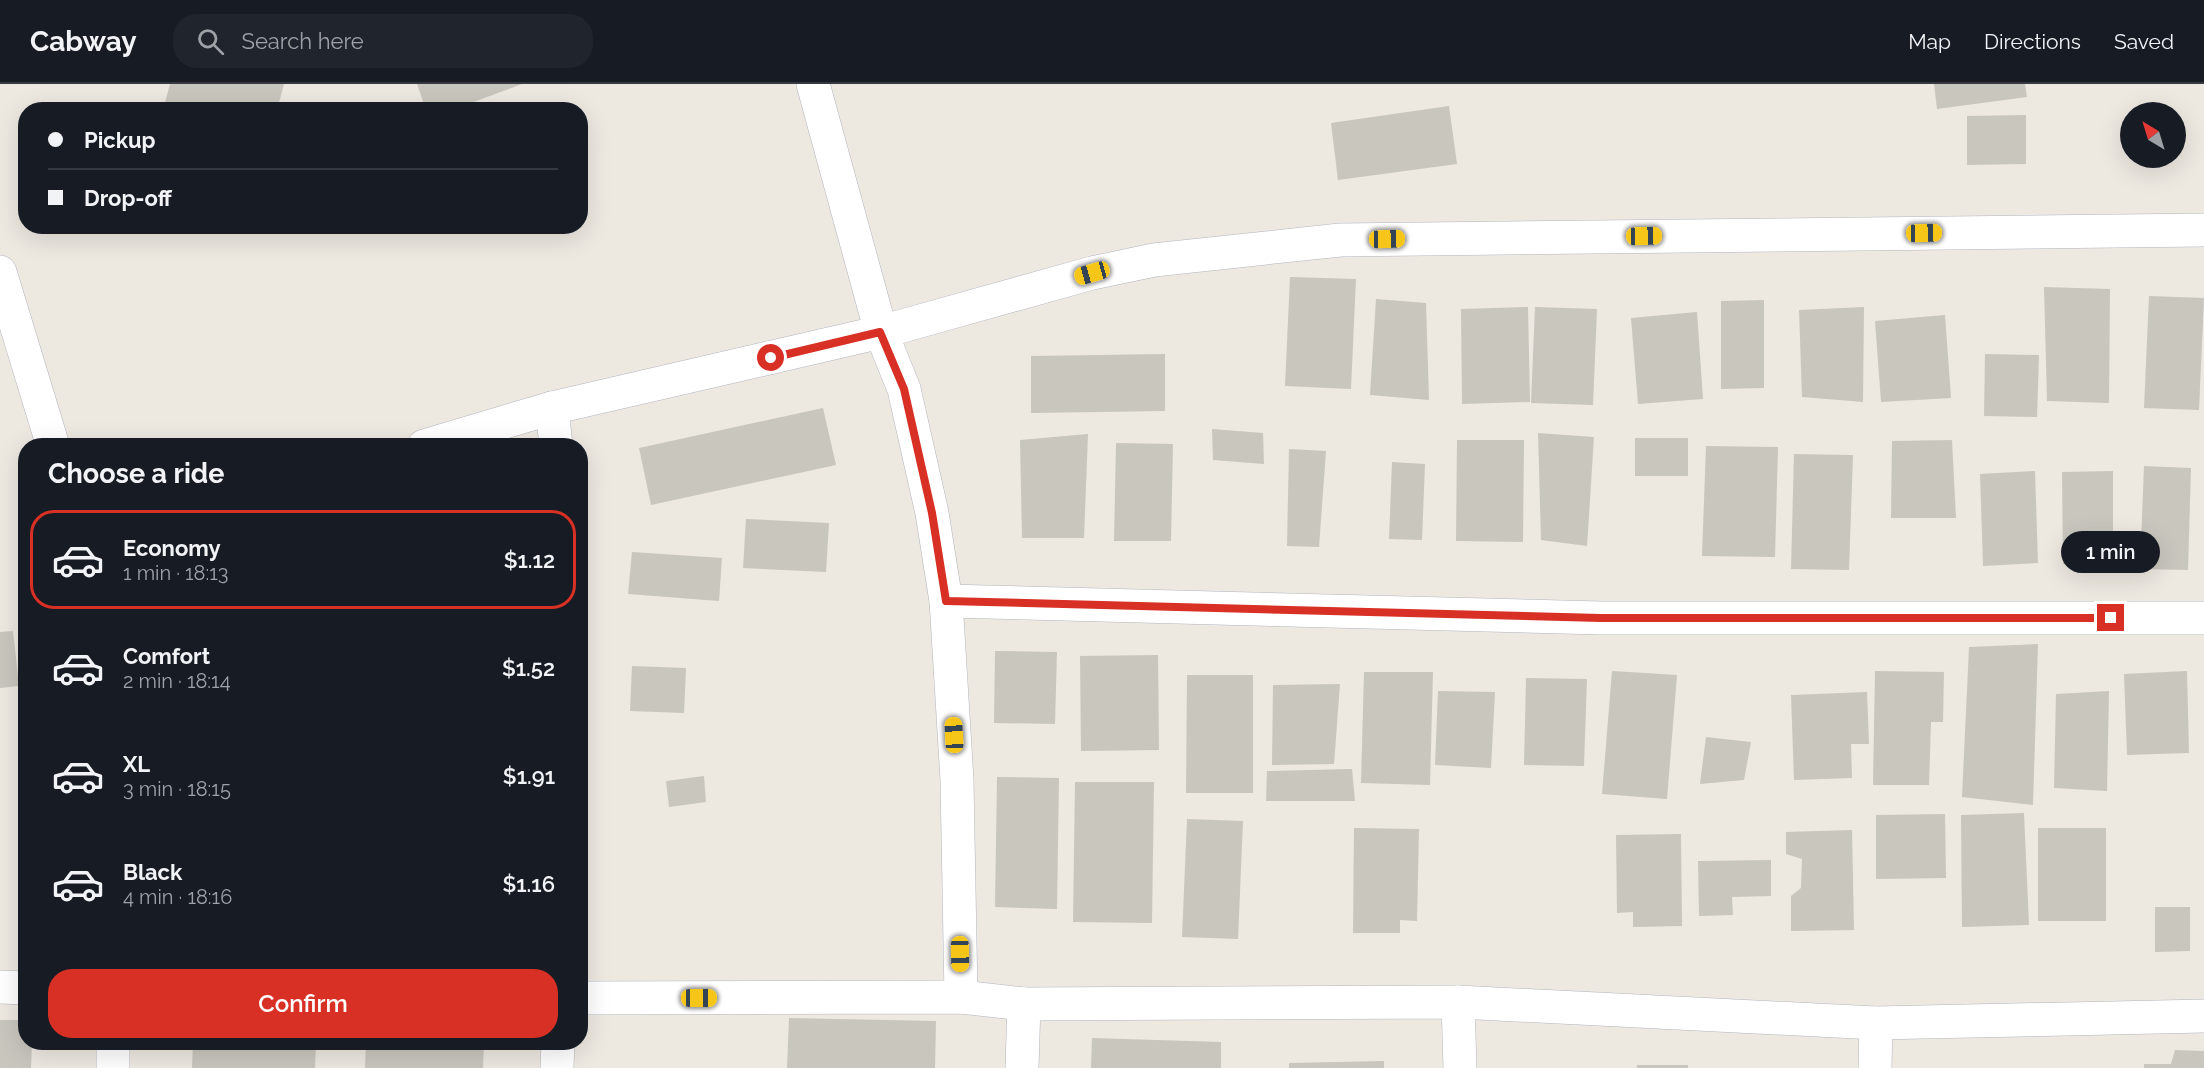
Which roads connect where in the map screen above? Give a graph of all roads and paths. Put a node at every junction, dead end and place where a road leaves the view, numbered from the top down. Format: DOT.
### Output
graph roads {
  1 [pos="813,84"];
  2 [pos="2204,230"];
  3 [pos="0,272"];
  4 [pos="880,332"];
  5 [pos="552,408"];
  6 [pos="51,438"];
  7 [pos="451,438"];
  8 [pos="555,438"];
  9 [pos="946,601"];
  10 [pos="2204,618"];
  11 [pos="0,987"];
  12 [pos="18,988"];
  13 [pos="961,997"];
  14 [pos="588,998"];
  15 [pos="1458,1002"];
  16 [pos="1024,1004"];
  17 [pos="2204,1016"];
  18 [pos="1876,1023"];
  19 [pos="113,1050"];
  20 [pos="558,1050"];
  21 [pos="113,1068"];
  22 [pos="557,1068"];
  23 [pos="1022,1068"];
  24 [pos="1460,1068"];
  25 [pos="1875,1068"];
  1 -- 4 [label="street"];
  2 -- 4 [label="street"];
  3 -- 6 [label="street"];
  4 -- 5 [label="street"];
  4 -- 9 [label="street"];
  5 -- 7 [label="street"];
  5 -- 8 [label="street"];
  9 -- 10 [label="street"];
  9 -- 13 [label="street"];
  11 -- 12 [label="street"];
  13 -- 14 [label="street"];
  13 -- 16 [label="street"];
  15 -- 16 [label="street"];
  15 -- 18 [label="street"];
  15 -- 24 [label="street"];
  16 -- 23 [label="street"];
  17 -- 18 [label="street"];
  18 -- 25 [label="street"];
  19 -- 21 [label="street"];
  20 -- 22 [label="street"];
}
